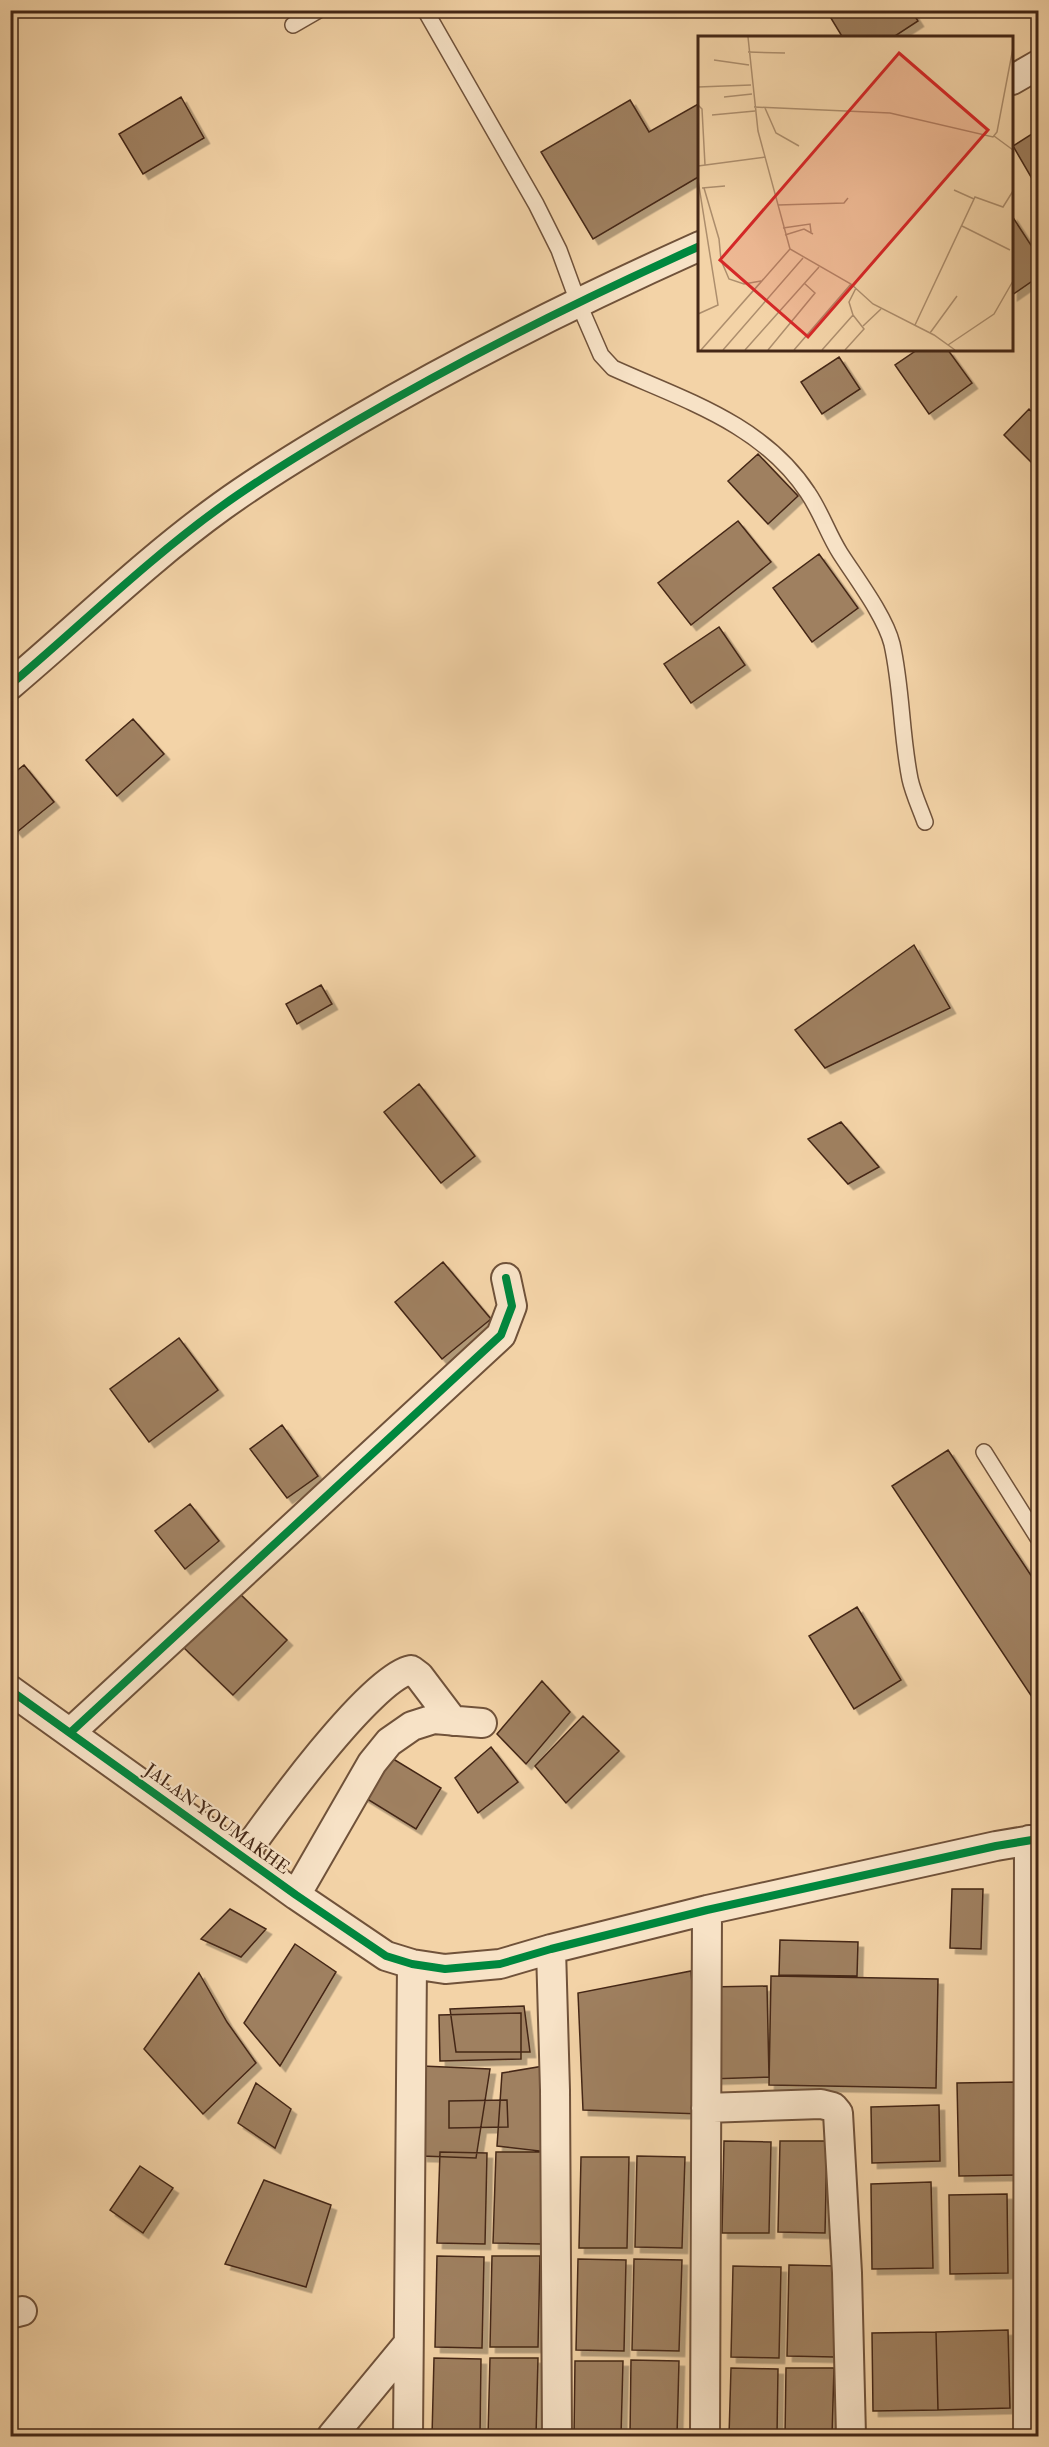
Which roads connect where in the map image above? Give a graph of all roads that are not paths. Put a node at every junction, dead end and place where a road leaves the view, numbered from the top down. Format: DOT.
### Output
graph roads {
  1 [pos="319,10"];
  2 [pos="425,10"];
  3 [pos="293,25"];
  4 [pos="1038,65"];
  5 [pos="1013,79"];
  6 [pos="698,246"];
  7 [pos="578,302"];
  8 [pos="10,685"];
  9 [pos="925,822"];
  10 [pos="506,1278"];
  11 [pos="984,1452"];
  12 [pos="1038,1538"];
  13 [pos="10,1690"];
  14 [pos="453,1721"];
  15 [pos="482,1723"];
  16 [pos="71,1732"];
  17 [pos="1034,1840"];
  18 [pos="243,1856"];
  19 [pos="296,1895"];
  20 [pos="708,1910"];
  21 [pos="552,1948"];
  22 [pos="412,1964"];
  23 [pos="705,2108"];
  24 [pos="408,2344"];
  25 [pos="332,2436"];
  26 [pos="408,2436"];
  27 [pos="557,2436"];
  28 [pos="705,2436"];
  29 [pos="851,2436"];
  30 [pos="1028,2436"];
  1 -- 3 [label="lane"];
  2 -- 7 [label="lane"];
  4 -- 5 [label="street"];
  6 -- 7 [label="street"];
  7 -- 8 [label="street"];
  7 -- 9 [label="lane"];
  10 -- 16 [label="street"];
  11 -- 12 [label="lane"];
  13 -- 16 [label="street, JALAN YOUMAKHE"];
  14 -- 15 [label="street"];
  14 -- 18 [label="street"];
  14 -- 19 [label="street"];
  16 -- 18 [label="street, JALAN YOUMAKHE"];
  17 -- 20 [label="street, JALAN YOUMAKHE"];
  17 -- 30 [label="street"];
  18 -- 19 [label="street, JALAN YOUMAKHE"];
  19 -- 22 [label="street, JALAN YOUMAKHE"];
  20 -- 21 [label="street, JALAN YOUMAKHE"];
  20 -- 23 [label="street"];
  21 -- 22 [label="street, JALAN YOUMAKHE"];
  21 -- 27 [label="street"];
  22 -- 24 [label="street"];
  23 -- 28 [label="street"];
  23 -- 29 [label="street"];
  24 -- 25 [label="street"];
  24 -- 26 [label="street"];
}
